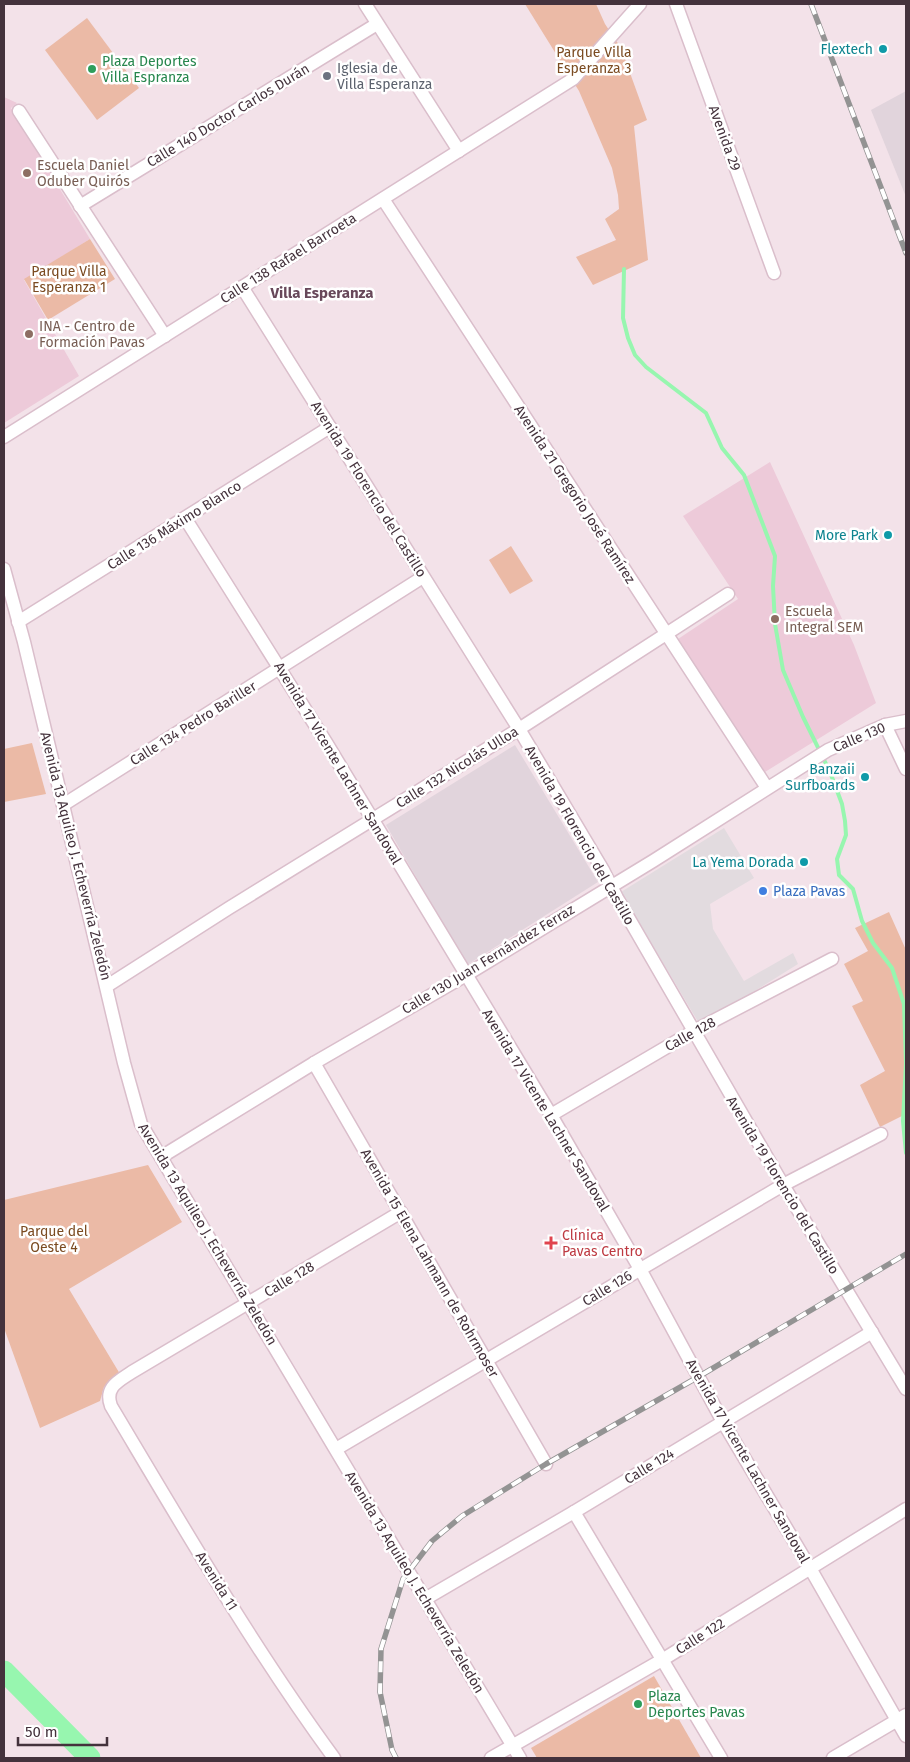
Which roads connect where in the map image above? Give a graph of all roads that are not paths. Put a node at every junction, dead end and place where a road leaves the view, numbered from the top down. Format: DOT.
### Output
graph roads {
  1 [pos="366,4"];
  2 [pos="640,4"];
  3 [pos="676,4"];
  4 [pos="378,24"];
  5 [pos="19,111"];
  6 [pos="459,151"];
  7 [pos="383,199"];
  8 [pos="80,206"];
  9 [pos="774,272"];
  10 [pos="242,287"];
  11 [pos="164,336"];
  12 [pos="330,427"];
  13 [pos="4,437"];
  14 [pos="185,518"];
  15 [pos="4,569"];
  16 [pos="423,577"];
  17 [pos="728,594"];
  18 [pos="18,622"];
  19 [pos="666,634"];
  20 [pos="280,668"];
  21 [pos="906,721"];
  22 [pos="885,725"];
  23 [pos="519,729"];
  24 [pos="814,758"];
  25 [pos="906,769"];
  26 [pos="767,788"];
  27 [pos="63,805"];
  28 [pos="373,820"];
  29 [pos="611,886"];
  30 [pos="832,960"];
  31 [pos="466,975"];
  32 [pos="107,986"];
  33 [pos="694,1031"];
  34 [pos="314,1063"];
  35 [pos="551,1115"];
  36 [pos="881,1134"];
  37 [pos="161,1157"];
  38 [pos="783,1185"];
  39 [pos="401,1212"];
  40 [pos="640,1269"];
  41 [pos="248,1303"];
  42 [pos="872,1332"];
  43 [pos="487,1360"];
  44 [pos="906,1389"];
  45 [pos="109,1399"];
  46 [pos="723,1422"];
  47 [pos="336,1449"];
  48 [pos="546,1464"];
  49 [pos="906,1510"];
  50 [pos="574,1512"];
  51 [pos="810,1568"];
  52 [pos="425,1599"];
  53 [pos="662,1660"];
  54 [pos="902,1718"];
  55 [pos="906,1736"];
  56 [pos="513,1746"];
  57 [pos="334,1758"];
  58 [pos="491,1758"];
  59 [pos="520,1758"];
  60 [pos="721,1758"];
  61 [pos="833,1758"];
  1 -- 4 [label="street"];
  2 -- 6 [label="street, Calle 138 Rafael Barroeta"];
  3 -- 9 [label="street, Avenida 29"];
  4 -- 6 [label="street"];
  4 -- 8 [label="street, Calle 140 Doctor Carlos Durán"];
  5 -- 8 [label="street"];
  6 -- 7 [label="street, Calle 138 Rafael Barroeta"];
  7 -- 10 [label="street, Calle 138 Rafael Barroeta"];
  7 -- 19 [label="street, Avenida 21 Gregorio José Ramírez"];
  8 -- 11 [label="street"];
  10 -- 11 [label="street, Calle 138 Rafael Barroeta"];
  10 -- 12 [label="street, Avenida 19 Florencio del Castillo"];
  11 -- 13 [label="street, Calle 138 Rafael Barroeta"];
  12 -- 14 [label="street, Calle 136 Máximo Blanco"];
  12 -- 16 [label="street, Avenida 19 Florencio del Castillo"];
  14 -- 18 [label="street, Calle 136 Máximo Blanco"];
  14 -- 20 [label="street, Avenida 17 Vicente Lachner Sandoval"];
  15 -- 18 [label="street, Avenida 13 Aquileo J. Echeverría Zeledón"];
  16 -- 20 [label="street, Calle 134 Pedro Bariller"];
  16 -- 23 [label="street, Avenida 19 Florencio del Castillo"];
  17 -- 19 [label="street, Calle 132 Nicolás Ulloa"];
  18 -- 27 [label="street, Avenida 13 Aquileo J. Echeverría Zeledón"];
  19 -- 23 [label="street, Calle 132 Nicolás Ulloa"];
  19 -- 26 [label="street, Avenida 21 Gregorio José Ramírez"];
  20 -- 27 [label="street, Calle 134 Pedro Bariller"];
  20 -- 28 [label="street, Avenida 17 Vicente Lachner Sandoval"];
  21 -- 22 [label="street, Calle 130"];
  22 -- 24 [label="street, Calle 130"];
  22 -- 25 [label="street"];
  23 -- 28 [label="street, Calle 132 Nicolás Ulloa"];
  23 -- 29 [label="street, Avenida 19 Florencio del Castillo"];
  24 -- 26 [label="street, Calle 130 Juan Fernández Ferraz"];
  26 -- 29 [label="street, Calle 130 Juan Fernández Ferraz"];
  27 -- 32 [label="street, Avenida 13 Aquileo J. Echeverría Zeledón"];
  28 -- 31 [label="street, Avenida 17 Vicente Lachner Sandoval"];
  28 -- 32 [label="street, Calle 132 Nicolás Ulloa"];
  29 -- 31 [label="street, Calle 130 Juan Fernández Ferraz"];
  29 -- 33 [label="street, Avenida 19 Florencio del Castillo"];
  30 -- 33 [label="street, Calle 128"];
  31 -- 34 [label="street, Calle 130 Juan Fernández Ferraz"];
  31 -- 35 [label="street, Avenida 17 Vicente Lachner Sandoval"];
  32 -- 37 [label="street, Avenida 13 Aquileo J. Echeverría Zeledón"];
  33 -- 35 [label="street, Calle 128"];
  33 -- 38 [label="street, Avenida 19 Florencio del Castillo"];
  34 -- 37 [label="street, Calle 130 Juan Fernández Ferraz"];
  34 -- 39 [label="street, Avenida 15 Elena Lahmann de Rohrmoser"];
  35 -- 40 [label="street, Avenida 17 Vicente Lachner Sandoval"];
  36 -- 38 [label="street, Calle 126"];
  37 -- 41 [label="street, Avenida 13 Aquileo J. Echeverría Zeledón"];
  38 -- 40 [label="street, Calle 126"];
  38 -- 42 [label="street, Avenida 19 Florencio del Castillo"];
  39 -- 41 [label="street, Calle 128"];
  39 -- 43 [label="street, Avenida 15 Elena Lahmann de Rohrmoser"];
  40 -- 43 [label="street, Calle 126"];
  40 -- 46 [label="street, Avenida 17 Vicente Lachner Sandoval"];
  41 -- 45 [label="street, Calle 128"];
  41 -- 47 [label="street, Avenida 13 Aquileo J. Echeverría Zeledón"];
  42 -- 44 [label="street, Avenida 19 Florencio del Castillo"];
  42 -- 46 [label="street, Calle 124"];
  43 -- 47 [label="street, Calle 126"];
  43 -- 48 [label="street, Avenida 15 Elena Lahmann de Rohrmoser"];
  45 -- 57 [label="street, Avenida 11"];
  46 -- 50 [label="street, Calle 124"];
  46 -- 51 [label="street, Avenida 17 Vicente Lachner Sandoval"];
  47 -- 52 [label="street, Avenida 13 Aquileo J. Echeverría Zeledón"];
  49 -- 51 [label="street, Calle 122"];
  50 -- 52 [label="street, Calle 124"];
  50 -- 53 [label="street"];
  51 -- 53 [label="street, Calle 122"];
  51 -- 54 [label="street, Avenida 17 Vicente Lachner Sandoval"];
  52 -- 56 [label="street, Avenida 13 Aquileo J. Echeverría Zeledón"];
  53 -- 56 [label="street, Calle 122"];
  53 -- 60 [label="street"];
  54 -- 55 [label="street, Avenida 17 Vicente Lachner Sandoval"];
  54 -- 61 [label="street"];
  56 -- 58 [label="street, Calle 122"];
  56 -- 59 [label="street, Avenida 13 Aquileo J. Echeverría Zeledón"];
}
